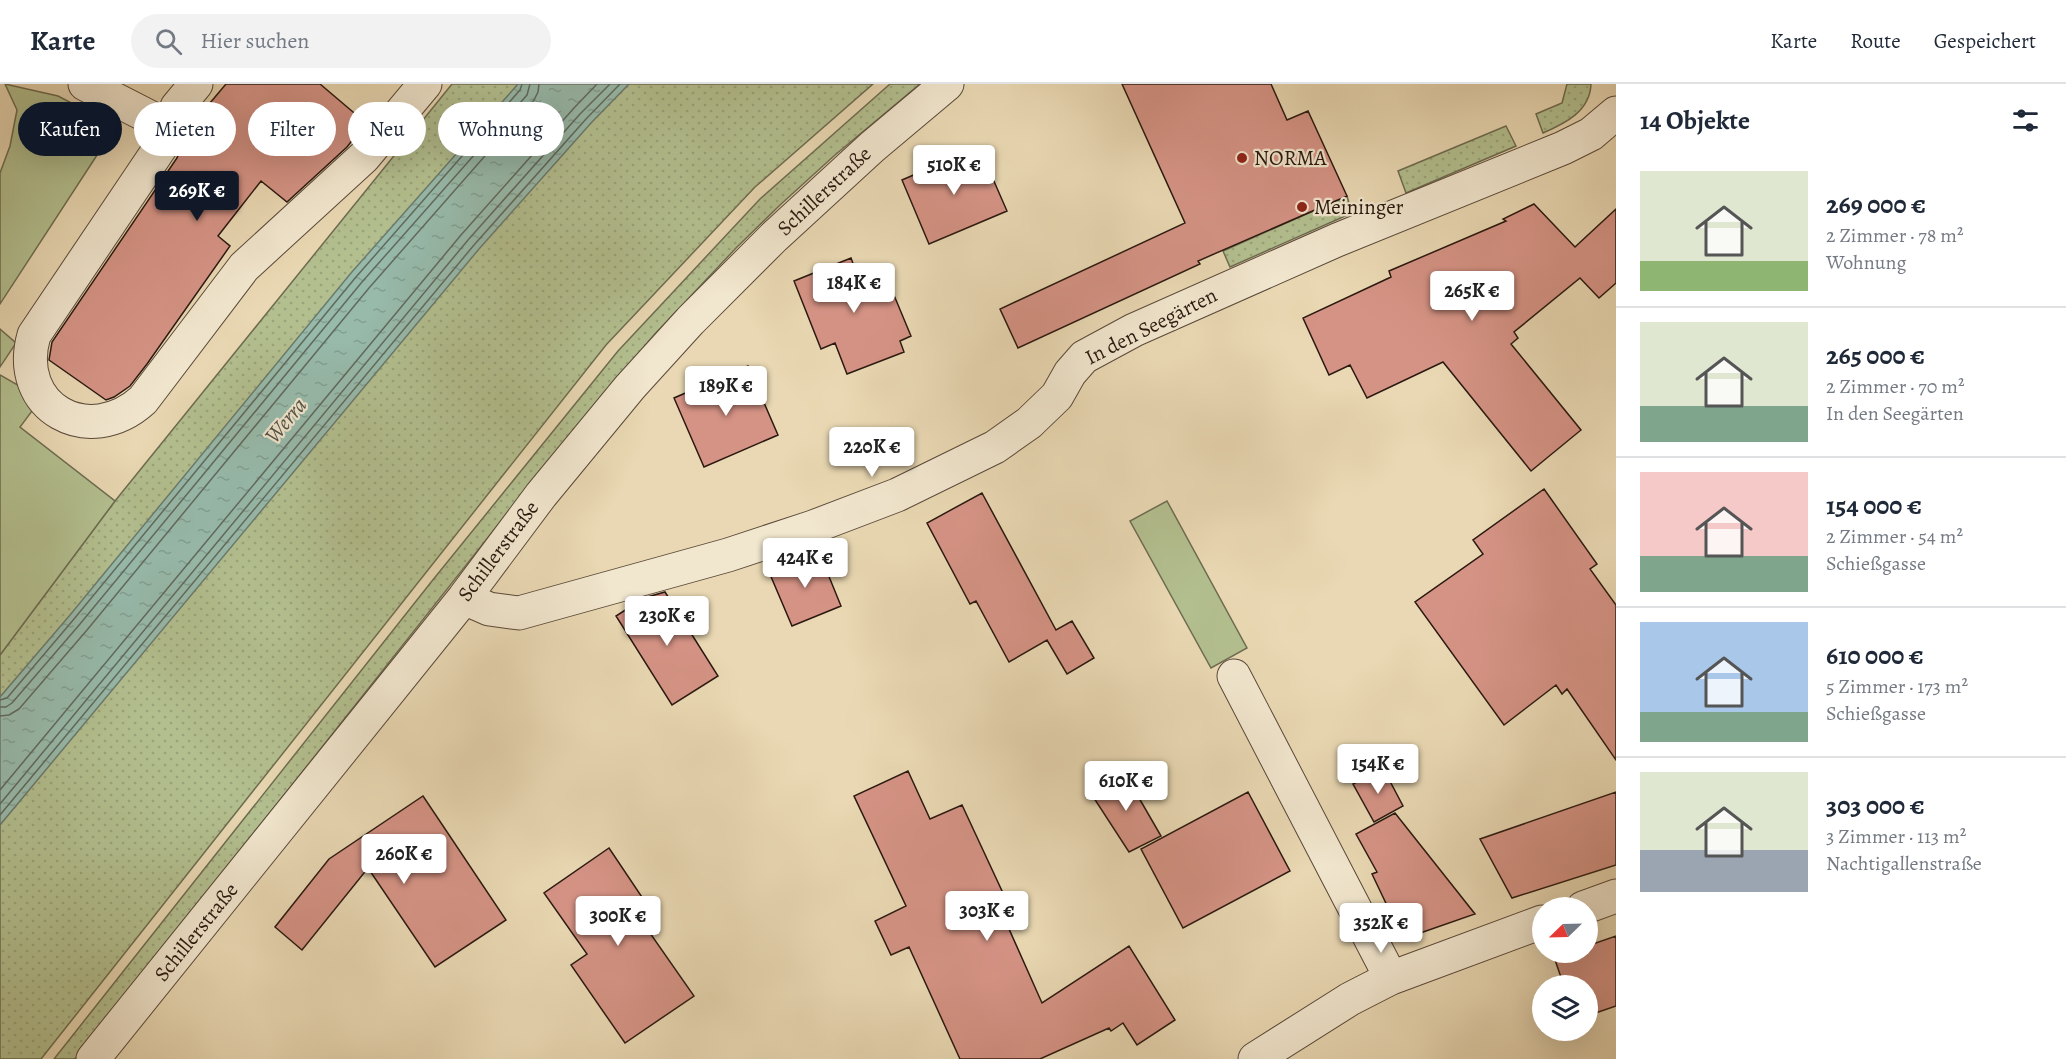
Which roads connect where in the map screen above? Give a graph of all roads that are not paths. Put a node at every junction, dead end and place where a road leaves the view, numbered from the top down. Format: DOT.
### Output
graph roads {
  1 [pos="85,84"];
  2 [pos="196,84"];
  3 [pos="424,84"];
  4 [pos="947,84"];
  5 [pos="181,102"];
  6 [pos="134,108"];
  7 [pos="1616,114"];
  8 [pos="155,156"];
  9 [pos="464,598"];
  10 [pos="1234,676"];
  11 [pos="1616,896"];
  12 [pos="1598,903"];
  13 [pos="1532,926"];
  14 [pos="1391,978"];
  15 [pos="93,1059"];
  16 [pos="1255,1059"];
  1 -- 6 [label="street"];
  2 -- 5 [label="street"];
  3 -- 8 [label="street"];
  4 -- 9 [label="street, Schillerstraße"];
  7 -- 9 [label="street, In den Seegärten"];
  9 -- 15 [label="street, Schillerstraße"];
  10 -- 14 [label="street"];
  11 -- 12 [label="street"];
  13 -- 14 [label="street"];
  14 -- 16 [label="street"];
}
